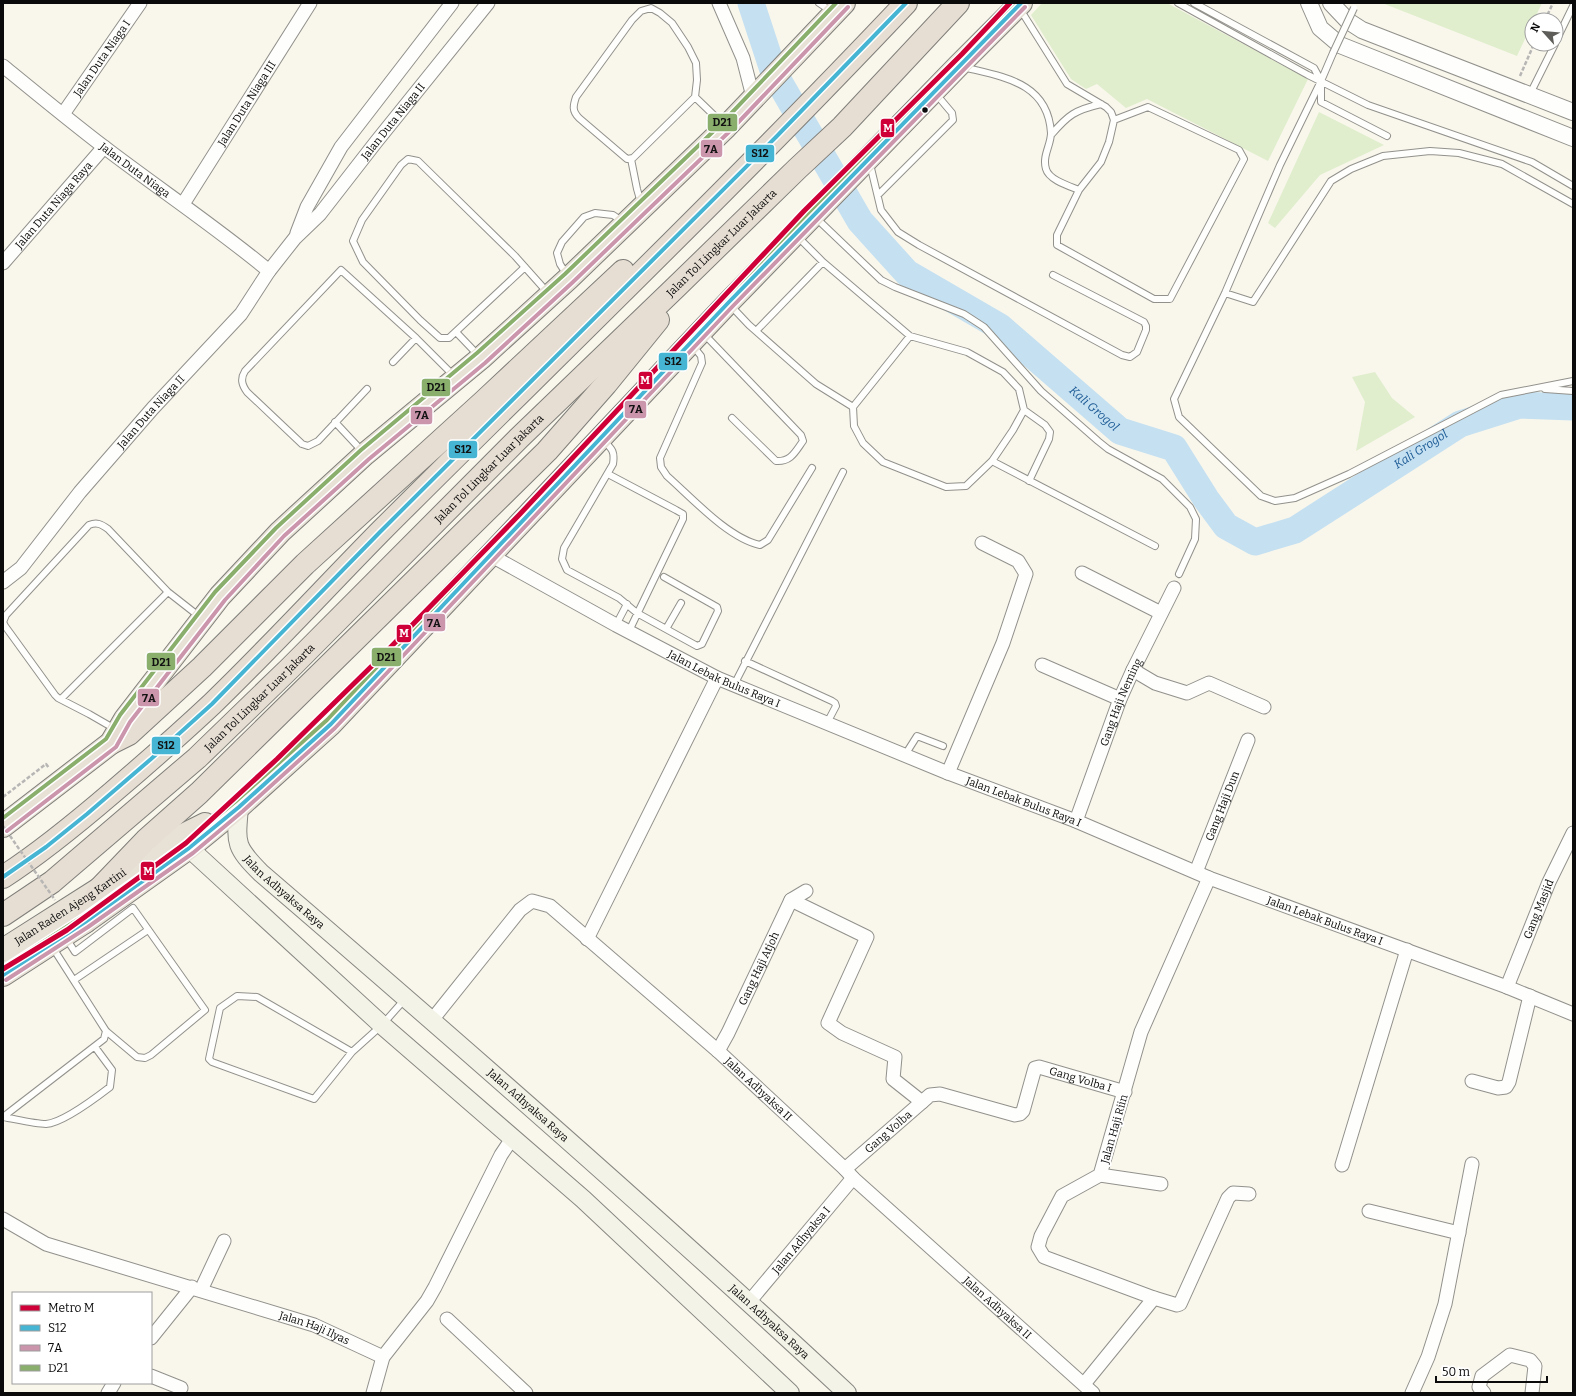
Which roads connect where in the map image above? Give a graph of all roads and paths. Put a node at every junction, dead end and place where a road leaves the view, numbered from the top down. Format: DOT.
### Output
graph roads {
  1 [pos="140,3"];
  2 [pos="310,3"];
  3 [pos="452,3"];
  4 [pos="488,3"];
  5 [pos="719,3"];
  6 [pos="906,3"];
  7 [pos="958,3"];
  8 [pos="1178,3"];
  9 [pos="1194,3"];
  10 [pos="1310,3"];
  11 [pos="1331,3"];
  12 [pos="1020,5"];
  13 [pos="1353,5"];
  14 [pos="832,6"];
  15 [pos="1573,6"];
  16 [pos="1571,16"];
  17 [pos="1564,28"];
  18 [pos="1411,49"];
  19 [pos="1530,52"];
  20 [pos="1551,52"];
  21 [pos="3,66"];
  22 [pos="958,66"];
  23 [pos="1403,71"];
  24 [pos="1521,73"];
  25 [pos="1321,81"];
  26 [pos="934,91"];
  27 [pos="757,93"];
  28 [pos="1530,94"];
  29 [pos="695,97"];
  30 [pos="1101,104"];
  31 [pos="1573,112"];
  32 [pos="63,114"];
  33 [pos="1522,117"];
  34 [pos="1114,120"];
  35 [pos="726,127"];
  36 [pos="1051,135"];
  37 [pos="1387,136"];
  38 [pos="1573,138"];
  39 [pos="104,147"];
  40 [pos="631,159"];
  41 [pos="871,168"];
  42 [pos="729,184"];
  43 [pos="1573,186"];
  44 [pos="1079,190"];
  45 [pos="878,195"];
  46 [pos="183,204"];
  47 [pos="1573,204"];
  48 [pos="643,207"];
  49 [pos="816,212"];
  50 [pos="625,223"];
  51 [pos="795,234"];
  52 [pos="295,238"];
  53 [pos="823,262"];
  54 [pos="3,263"];
  55 [pos="525,268"];
  56 [pos="269,271"];
  57 [pos="1053,275"];
  58 [pos="569,278"];
  59 [pos="676,288"];
  60 [pos="1225,293"];
  61 [pos="550,295"];
  62 [pos="728,303"];
  63 [pos="756,330"];
  64 [pos="456,332"];
  65 [pos="910,336"];
  66 [pos="696,337"];
  67 [pos="416,338"];
  68 [pos="481,358"];
  69 [pos="393,362"];
  70 [pos="456,378"];
  71 [pos="1573,381"];
  72 [pos="367,389"];
  73 [pos="1538,389"];
  74 [pos="1573,391"];
  75 [pos="853,407"];
  76 [pos="1024,410"];
  77 [pos="732,418"];
  78 [pos="336,422"];
  79 [pos="602,438"];
  80 [pos="365,454"];
  81 [pos="992,461"];
  82 [pos="812,468"];
  83 [pos="843,472"];
  84 [pos="608,474"];
  85 [pos="1029,481"];
  86 [pos="982,543"];
  87 [pos="1155,546"];
  88 [pos="490,555"];
  89 [pos="1082,573"];
  90 [pos="1179,574"];
  91 [pos="664,577"];
  92 [pos="3,582"];
  93 [pos="1174,588"];
  94 [pos="168,592"];
  95 [pos="681,603"];
  96 [pos="627,604"];
  97 [pos="637,613"];
  98 [pos="1161,613"];
  99 [pos="203,619"];
  100 [pos="616,625"];
  101 [pos="666,629"];
  102 [pos="628,631"];
  103 [pos="745,661"];
  104 [pos="1042,665"];
  105 [pos="1132,670"];
  106 [pos="717,678"];
  107 [pos="734,685"];
  108 [pos="61,699"];
  109 [pos="1120,699"];
  110 [pos="1264,707"];
  111 [pos="827,723"];
  112 [pos="114,737"];
  113 [pos="1248,740"];
  114 [pos="943,746"];
  115 [pos="905,755"];
  116 [pos="46,764"];
  117 [pos="948,773"];
  118 [pos="3,797"];
  119 [pos="239,807"];
  120 [pos="222,821"];
  121 [pos="1076,821"];
  122 [pos="3,826"];
  123 [pos="1573,832"];
  124 [pos="189,848"];
  125 [pos="1196,872"];
  126 [pos="3,877"];
  127 [pos="1209,878"];
  128 [pos="99,889"];
  129 [pos="806,891"];
  130 [pos="55,900"];
  131 [pos="791,900"];
  132 [pos="3,915"];
  133 [pos="85,922"];
  134 [pos="148,930"];
  135 [pos="587,939"];
  136 [pos="58,944"];
  137 [pos="3,950"];
  138 [pos="1406,950"];
  139 [pos="3,975"];
  140 [pos="74,980"];
  141 [pos="1507,986"];
  142 [pos="1530,996"];
  143 [pos="407,998"];
  144 [pos="1573,1014"];
  145 [pos="432,1020"];
  146 [pos="382,1025"];
  147 [pos="106,1031"];
  148 [pos="95,1047"];
  149 [pos="718,1051"];
  150 [pos="352,1052"];
  151 [pos="1472,1081"];
  152 [pos="1125,1092"];
  153 [pos="926,1098"];
  154 [pos="3,1117"];
  155 [pos="512,1137"];
  156 [pos="1472,1164"];
  157 [pos="1342,1166"];
  158 [pos="849,1174"];
  159 [pos="1100,1175"];
  160 [pos="1160,1184"];
  161 [pos="1249,1194"];
  162 [pos="1368,1211"];
  163 [pos="3,1219"];
  164 [pos="1459,1233"];
  165 [pos="224,1242"];
  166 [pos="196,1288"];
  167 [pos="1154,1298"];
  168 [pos="749,1302"];
  169 [pos="447,1319"];
  170 [pos="152,1337"];
  171 [pos="383,1358"];
  172 [pos="152,1376"];
  173 [pos="113,1384"];
  174 [pos="181,1388"];
  175 [pos="1089,1389"];
  176 [pos="108,1393"];
  177 [pos="373,1393"];
  178 [pos="526,1393"];
  179 [pos="790,1393"];
  180 [pos="847,1393"];
  181 [pos="1412,1393"];
  182 [pos="1484,1393"];
  183 [pos="1532,1393"];
  1 -- 32 [label="street, Jalan Duta Niaga I"];
  2 -- 46 [label="street, Jalan Duta Niaga III"];
  3 -- 52 [label="street, Jalan Duta Niaga II"];
  4 -- 52 [label="street, Jalan Duta Niaga II"];
  5 -- 27 [label="street"];
  6 -- 42 [label="highway"];
  7 -- 59 [label="highway, Jalan Tol Lingkar Luar Jakarta"];
  8 -- 25 [label="lane"];
  9 -- 25 [label="lane"];
  10 -- 23 [label="street"];
  11 -- 18 [label="street"];
  12 -- 22 [label="highway, Jalan Raden Ajeng Kartini"];
  12 -- 30 [label="lane"];
  13 -- 25 [label="lane, bridge"];
  14 -- 27 [label="highway"];
  15 -- 16 [label="lane"];
  16 -- 17 [label="lane"];
  18 -- 23 [label="street"];
  18 -- 28 [label="street"];
  19 -- 24 [label="path"];
  20 -- 28 [label="lane"];
  21 -- 32 [label="street, Jalan Duta Niaga"];
  22 -- 26 [label="highway, Jalan Raden Ajeng Kartini"];
  22 -- 36 [label="lane"];
  23 -- 33 [label="street"];
  25 -- 37 [label="lane"];
  25 -- 43 [label="lane"];
  25 -- 60 [label="lane"];
  26 -- 41 [label="highway, Jalan Raden Ajeng Kartini"];
  26 -- 45 [label="lane"];
  27 -- 35 [label="highway"];
  28 -- 31 [label="street"];
  28 -- 33 [label="street"];
  29 -- 35 [label="lane"];
  29 -- 40 [label="lane"];
  29 -- 40 [label="lane"];
  30 -- 34 [label="lane"];
  30 -- 36 [label="lane"];
  32 -- 39 [label="street, Jalan Duta Niaga"];
  33 -- 38 [label="street"];
  34 -- 44 [label="lane"];
  34 -- 44 [label="lane"];
  35 -- 48 [label="highway"];
  36 -- 44 [label="lane"];
  39 -- 46 [label="street, Jalan Duta Niaga"];
  39 -- 54 [label="street, Jalan Duta Niaga Raya"];
  40 -- 48 [label="lane"];
  41 -- 45 [label="lane"];
  41 -- 49 [label="highway, Jalan Raden Ajeng Kartini"];
  42 -- 112 [label="highway"];
  42 -- 126 [label="highway"];
  45 -- 57 [label="lane"];
  46 -- 56 [label="street, Jalan Duta Niaga"];
  47 -- 60 [label="lane"];
  48 -- 50 [label="highway"];
  49 -- 51 [label="highway, Jalan Raden Ajeng Kartini"];
  49 -- 90 [label="lane"];
  50 -- 58 [label="highway"];
  50 -- 58 [label="lane"];
  51 -- 53 [label="lane"];
  51 -- 62 [label="highway, Jalan Raden Ajeng Kartini"];
  52 -- 56 [label="street, Jalan Duta Niaga II"];
  53 -- 63 [label="lane"];
  53 -- 65 [label="lane"];
  55 -- 61 [label="lane"];
  55 -- 64 [label="lane"];
  55 -- 64 [label="lane"];
  56 -- 92 [label="street, Jalan Duta Niaga II"];
  58 -- 61 [label="highway"];
  59 -- 128 [label="highway"];
  59 -- 132 [label="highway, Jalan Tol Lingkar Luar Jakarta"];
  60 -- 73 [label="lane"];
  61 -- 68 [label="highway"];
  62 -- 63 [label="lane"];
  62 -- 66 [label="highway, Jalan Raden Ajeng Kartini"];
  63 -- 75 [label="lane"];
  64 -- 68 [label="lane"];
  65 -- 75 [label="lane"];
  65 -- 76 [label="lane"];
  66 -- 77 [label="lane"];
  66 -- 79 [label="highway, Jalan Raden Ajeng Kartini"];
  66 -- 82 [label="lane"];
  67 -- 69 [label="lane"];
  67 -- 70 [label="lane"];
  67 -- 78 [label="lane"];
  68 -- 70 [label="highway"];
  70 -- 80 [label="highway"];
  71 -- 73 [label="lane"];
  72 -- 78 [label="lane"];
  73 -- 74 [label="lane"];
  75 -- 81 [label="lane"];
  76 -- 81 [label="lane"];
  76 -- 85 [label="lane"];
  78 -- 80 [label="lane"];
  79 -- 84 [label="lane"];
  79 -- 88 [label="highway, Jalan Raden Ajeng Kartini"];
  80 -- 99 [label="highway"];
  81 -- 85 [label="lane"];
  83 -- 103 [label="lane"];
  84 -- 96 [label="lane"];
  84 -- 97 [label="lane"];
  85 -- 87 [label="lane"];
  86 -- 117 [label="street"];
  88 -- 100 [label="street, Jalan Lebak Bulus Raya I"];
  88 -- 119 [label="highway, Jalan Raden Ajeng Kartini"];
  89 -- 98 [label="street"];
  91 -- 101 [label="lane"];
  93 -- 98 [label="street, Gang Haji Neming"];
  94 -- 99 [label="lane"];
  94 -- 108 [label="lane"];
  94 -- 108 [label="lane"];
  95 -- 101 [label="lane"];
  96 -- 97 [label="lane"];
  96 -- 100 [label="lane"];
  97 -- 101 [label="lane"];
  97 -- 102 [label="lane"];
  98 -- 105 [label="street, Gang Haji Neming"];
  99 -- 112 [label="highway"];
  100 -- 102 [label="street, Jalan Lebak Bulus Raya I"];
  102 -- 106 [label="street, Jalan Lebak Bulus Raya I"];
  103 -- 107 [label="lane"];
  103 -- 111 [label="lane"];
  104 -- 109 [label="street"];
  105 -- 109 [label="street, Gang Haji Neming"];
  105 -- 110 [label="street"];
  106 -- 107 [label="street, Jalan Lebak Bulus Raya I"];
  106 -- 135 [label="street"];
  107 -- 111 [label="street, Jalan Lebak Bulus Raya I"];
  108 -- 112 [label="lane"];
  109 -- 121 [label="street, Gang Haji Neming"];
  111 -- 115 [label="street, Jalan Lebak Bulus Raya I"];
  112 -- 122 [label="highway"];
  113 -- 125 [label="street, Gang Haji Dun"];
  114 -- 115 [label="lane"];
  115 -- 117 [label="street, Jalan Lebak Bulus Raya I"];
  116 -- 118 [label="path"];
  117 -- 121 [label="street, Jalan Lebak Bulus Raya I"];
  119 -- 120 [label="highway, Jalan Raden Ajeng Kartini"];
  119 -- 143 [label="main road, Jalan Adhyaksa Raya"];
  120 -- 124 [label="highway, Jalan Raden Ajeng Kartini"];
  120 -- 128 [label="highway, Jalan Raden Ajeng Kartini"];
  121 -- 125 [label="street, Jalan Lebak Bulus Raya I"];
  122 -- 130 [label="path, bridge"];
  123 -- 141 [label="street, Gang Masjid"];
  124 -- 133 [label="highway, Jalan Raden Ajeng Kartini"];
  124 -- 146 [label="main road"];
  125 -- 127 [label="street, Jalan Lebak Bulus Raya I"];
  127 -- 138 [label="street, Jalan Lebak Bulus Raya I"];
  127 -- 152 [label="street, Jalan Haji Riin"];
  128 -- 133 [label="highway"];
  128 -- 137 [label="highway, Jalan Raden Ajeng Kartini"];
  129 -- 131 [label="street"];
  131 -- 149 [label="street, Gang Haji Atjoh"];
  131 -- 153 [label="street"];
  133 -- 136 [label="highway, Jalan Raden Ajeng Kartini"];
  134 -- 136 [label="lane"];
  134 -- 140 [label="lane"];
  134 -- 147 [label="lane"];
  135 -- 145 [label="street, Jalan Adhyaksa II"];
  135 -- 149 [label="street, Jalan Adhyaksa II"];
  136 -- 139 [label="highway, Jalan Raden Ajeng Kartini"];
  136 -- 140 [label="lane"];
  138 -- 141 [label="street, Jalan Lebak Bulus Raya I"];
  138 -- 157 [label="street"];
  140 -- 147 [label="lane"];
  141 -- 142 [label="street, Jalan Lebak Bulus Raya I"];
  142 -- 144 [label="street, Jalan Lebak Bulus Raya I"];
  142 -- 151 [label="street"];
  143 -- 145 [label="main road, Jalan Adhyaksa Raya"];
  143 -- 146 [label="lane"];
  145 -- 168 [label="main road, Jalan Adhyaksa Raya"];
  146 -- 150 [label="lane"];
  146 -- 155 [label="main road"];
  147 -- 148 [label="lane"];
  148 -- 154 [label="lane"];
  148 -- 154 [label="lane"];
  149 -- 158 [label="street, Jalan Adhyaksa II"];
  150 -- 150 [label="lane"];
  152 -- 153 [label="street, Gang Volba I"];
  152 -- 159 [label="street, Jalan Haji Riin"];
  153 -- 158 [label="street, Gang Volba"];
  155 -- 171 [label="street"];
  155 -- 179 [label="main road"];
  156 -- 164 [label="street"];
  158 -- 168 [label="street, Jalan Adhyaksa I"];
  158 -- 175 [label="street, Jalan Adhyaksa II"];
  159 -- 160 [label="street"];
  159 -- 167 [label="street, Jalan Haji Riin"];
  161 -- 167 [label="street"];
  162 -- 164 [label="street"];
  163 -- 166 [label="street, Jalan Haji Ilyas"];
  164 -- 181 [label="street"];
  165 -- 166 [label="street"];
  166 -- 170 [label="street"];
  166 -- 171 [label="street, Jalan Haji Ilyas"];
  167 -- 175 [label="street"];
  168 -- 180 [label="main road, Jalan Adhyaksa Raya"];
  169 -- 178 [label="street"];
  171 -- 177 [label="street"];
  172 -- 174 [label="street"];
  173 -- 176 [label="street"];
  182 -- 183 [label="street"];
}
